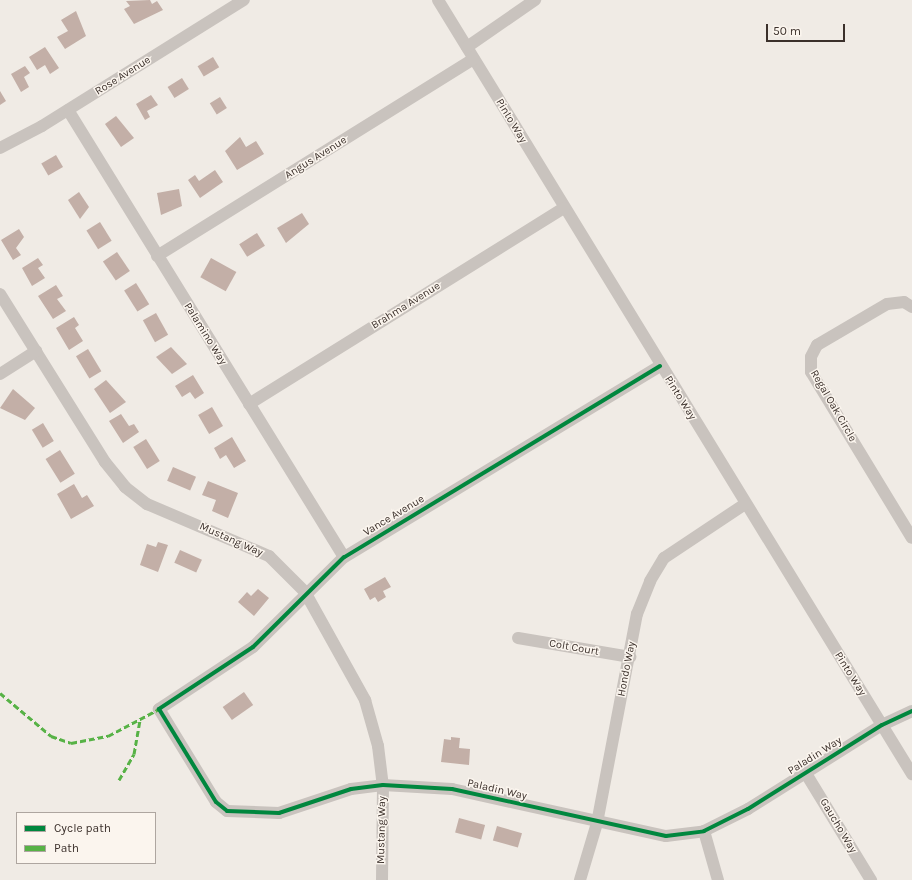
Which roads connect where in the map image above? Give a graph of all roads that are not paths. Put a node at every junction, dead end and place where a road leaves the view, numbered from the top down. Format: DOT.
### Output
graph roads {
  1 [pos="244,0"];
  2 [pos="438,0"];
  3 [pos="535,0"];
  4 [pos="466,47"];
  5 [pos="474,59"];
  6 [pos="68,110"];
  7 [pos="0,148"];
  8 [pos="564,208"];
  9 [pos="157,256"];
  10 [pos="0,294"];
  11 [pos="912,307"];
  12 [pos="36,351"];
  13 [pos="660,366"];
  14 [pos="0,374"];
  15 [pos="249,404"];
  16 [pos="745,504"];
  17 [pos="912,538"];
  18 [pos="344,557"];
  19 [pos="305,592"];
  20 [pos="518,638"];
  21 [pos="630,657"];
  22 [pos="159,709"];
  23 [pos="912,711"];
  24 [pos="882,725"];
  25 [pos="805,772"];
  26 [pos="912,774"];
  27 [pos="383,785"];
  28 [pos="597,823"];
  29 [pos="704,831"];
  30 [pos="382,880"];
  31 [pos="580,880"];
  32 [pos="718,880"];
  33 [pos="871,880"];
  1 -- 6 [label="street, Rose Avenue"];
  2 -- 4 [label="street, Pinto Way"];
  3 -- 4 [label="street"];
  4 -- 5 [label="street, Pinto Way"];
  5 -- 8 [label="street, Pinto Way"];
  5 -- 9 [label="street, Angus Avenue"];
  6 -- 7 [label="street, Rose Avenue"];
  6 -- 9 [label="street, Palamino Way"];
  8 -- 13 [label="street, Pinto Way"];
  8 -- 15 [label="street, Brahma Avenue"];
  9 -- 15 [label="street, Palamino Way"];
  10 -- 12 [label="street, Mustang Way"];
  11 -- 17 [label="street, Regal Oak Circle"];
  12 -- 14 [label="street"];
  12 -- 19 [label="street, Mustang Way"];
  13 -- 16 [label="street, Pinto Way"];
  13 -- 18 [label="street, Vance Avenue"];
  15 -- 18 [label="street, Palamino Way"];
  16 -- 21 [label="street, Hondo Way"];
  16 -- 24 [label="street, Pinto Way"];
  18 -- 19 [label="street, Vance Avenue"];
  19 -- 22 [label="street, Vance Avenue"];
  19 -- 27 [label="street, Mustang Way"];
  20 -- 21 [label="street, Colt Court"];
  21 -- 28 [label="street, Hondo Way"];
  22 -- 27 [label="street, Paladin Way"];
  23 -- 24 [label="street"];
  24 -- 25 [label="street, Paladin Way"];
  24 -- 26 [label="street, Pinto Way"];
  25 -- 29 [label="street, Paladin Way"];
  25 -- 33 [label="street, Gaucho Way"];
  27 -- 28 [label="street, Paladin Way"];
  27 -- 30 [label="street, Mustang Way"];
  28 -- 29 [label="street, Paladin Way"];
  28 -- 31 [label="street, Hondo Way"];
  29 -- 32 [label="street"];
}
